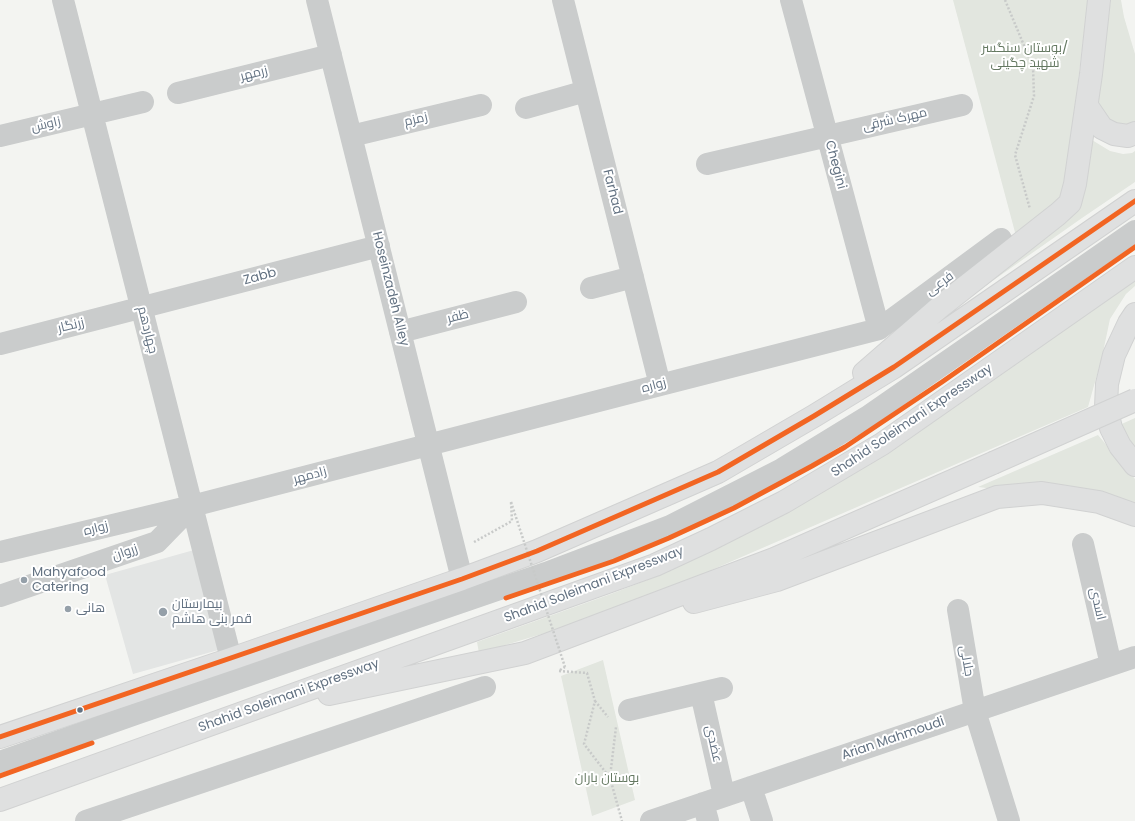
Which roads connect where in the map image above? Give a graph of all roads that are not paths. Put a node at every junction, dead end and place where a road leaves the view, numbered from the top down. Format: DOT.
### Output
graph roads {
  1 [pos="64,0"];
  2 [pos="317,0"];
  3 [pos="791,0"];
  4 [pos="1099,0"];
  5 [pos="567,1"];
  6 [pos="331,55"];
  7 [pos="586,91"];
  8 [pos="178,93"];
  9 [pos="143,102"];
  10 [pos="962,104"];
  11 [pos="481,105"];
  12 [pos="1087,106"];
  13 [pos="526,108"];
  14 [pos="92,114"];
  15 [pos="1135,133"];
  16 [pos="828,135"];
  17 [pos="0,136"];
  18 [pos="351,136"];
  19 [pos="707,164"];
  20 [pos="1135,201"];
  21 [pos="1135,231"];
  22 [pos="1001,239"];
  23 [pos="378,246"];
  24 [pos="1135,247"];
  25 [pos="1135,267"];
  26 [pos="633,277"];
  27 [pos="591,288"];
  28 [pos="516,302"];
  29 [pos="142,308"];
  30 [pos="1135,314"];
  31 [pos="880,329"];
  32 [pos="400,332"];
  33 [pos="0,344"];
  34 [pos="660,385"];
  35 [pos="1135,400"];
  36 [pos="814,416"];
  37 [pos="429,445"];
  38 [pos="1135,465"];
  39 [pos="192,506"];
  40 [pos="1135,515"];
  41 [pos="1083,544"];
  42 [pos="0,552"];
  43 [pos="462,579"];
  44 [pos="0,596"];
  45 [pos="958,610"];
  46 [pos="583,631"];
  47 [pos="1135,657"];
  48 [pos="231,659"];
  49 [pos="1111,665"];
  50 [pos="485,687"];
  51 [pos="250,710"];
  52 [pos="629,710"];
  53 [pos="975,711"];
  54 [pos="0,737"];
  55 [pos="0,762"];
  56 [pos="0,776"];
  57 [pos="751,787"];
  58 [pos="724,795"];
  59 [pos="0,800"];
  60 [pos="705,812"];
  61 [pos="86,821"];
  62 [pos="651,821"];
  63 [pos="762,821"];
  64 [pos="1009,821"];
  1 -- 14 [label="street, چهاردهم"];
  2 -- 6 [label="street, Hoseinzadeh Alley"];
  3 -- 16 [label="street, Chegini"];
  4 -- 12 [label="highway"];
  5 -- 7 [label="street, Farhad"];
  6 -- 8 [label="street, زرمهر"];
  6 -- 18 [label="street, Hoseinzadeh Alley"];
  7 -- 13 [label="street"];
  7 -- 26 [label="street, Farhad"];
  9 -- 14 [label="street, زاوش"];
  10 -- 16 [label="street, مهرک شرقی"];
  11 -- 18 [label="street, زمزم"];
  12 -- 15 [label="highway"];
  12 -- 36 [label="highway"];
  14 -- 17 [label="street, زاوش"];
  14 -- 29 [label="street, چهاردهم"];
  16 -- 19 [label="street"];
  16 -- 31 [label="street, Chegini"];
  18 -- 23 [label="street, Hoseinzadeh Alley"];
  20 -- 36 [label="highway"];
  21 -- 55 [label="street"];
  22 -- 31 [label="street, فرعی"];
  23 -- 29 [label="street, Zabb"];
  23 -- 32 [label="street, Hoseinzadeh Alley"];
  24 -- 56 [label="street"];
  25 -- 51 [label="highway, Shahid Soleimani Expressway"];
  26 -- 27 [label="street"];
  26 -- 34 [label="street, Farhad"];
  28 -- 32 [label="street, ظفر"];
  29 -- 33 [label="street, زرنگار"];
  29 -- 39 [label="street, چهاردهم"];
  30 -- 38 [label="highway"];
  31 -- 34 [label="street, زواره"];
  32 -- 37 [label="street, Hoseinzadeh Alley"];
  34 -- 37 [label="street, زواره"];
  35 -- 46 [label="highway, bridge"];
  36 -- 43 [label="highway"];
  37 -- 39 [label="street, زادمهر"];
  37 -- 43 [label="street, Hoseinzadeh Alley"];
  39 -- 42 [label="street, زواره"];
  39 -- 44 [label="street, زروان"];
  39 -- 48 [label="street, چهاردهم"];
  40 -- 46 [label="highway"];
  41 -- 49 [label="street, اسدی"];
  43 -- 48 [label="highway"];
  45 -- 53 [label="street, جلالی"];
  46 -- 51 [label="highway"];
  47 -- 49 [label="street, Arian Mahmoudi"];
  48 -- 54 [label="highway"];
  49 -- 53 [label="street, Arian Mahmoudi"];
  50 -- 61 [label="street"];
  51 -- 59 [label="highway, Shahid Soleimani Expressway"];
  52 -- 58 [label="street, عضدی"];
  53 -- 57 [label="street, Arian Mahmoudi"];
  53 -- 64 [label="street, جلالی"];
  57 -- 58 [label="street, Arian Mahmoudi"];
  57 -- 63 [label="street"];
  58 -- 60 [label="street, Arian Mahmoudi"];
  60 -- 62 [label="street, Arian Mahmoudi"];
}
